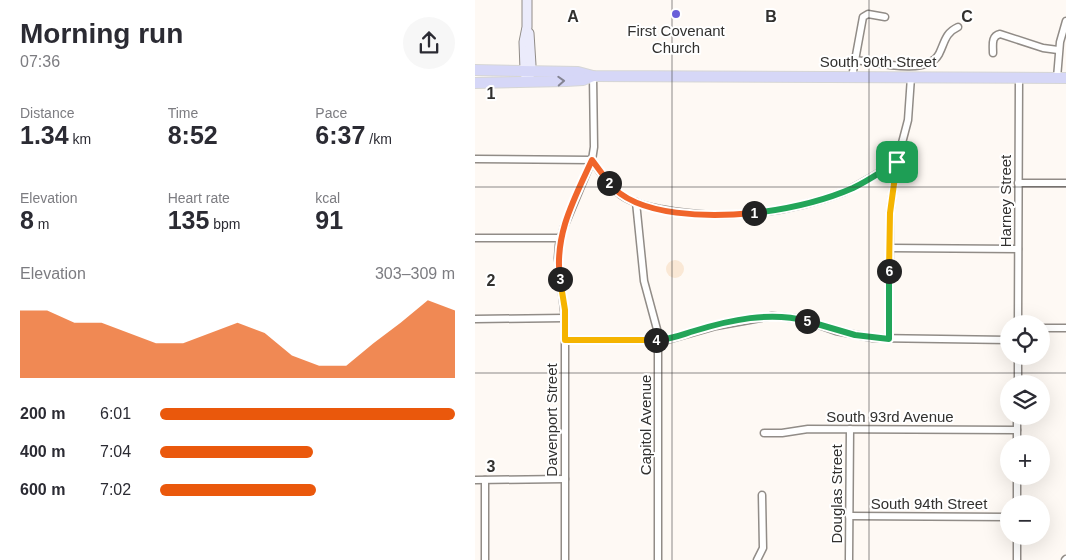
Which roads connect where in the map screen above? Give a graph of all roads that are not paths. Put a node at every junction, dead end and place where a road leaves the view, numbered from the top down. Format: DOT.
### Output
graph roads {
  1 [pos="527,0"];
  2 [pos="885,17"];
  3 [pos="1066,20"];
  4 [pos="958,27"];
  5 [pos="1059,48"];
  6 [pos="993,53"];
  7 [pos="855,60"];
  8 [pos="475,70"];
  9 [pos="527,70"];
  10 [pos="593,76"];
  11 [pos="852,77"];
  12 [pos="911,78"];
  13 [pos="1019,78"];
  14 [pos="1061,78"];
  15 [pos="528,82"];
  16 [pos="475,83"];
  17 [pos="475,159"];
  18 [pos="592,160"];
  19 [pos="897,162"];
  20 [pos="1018,183"];
  21 [pos="1066,183"];
  22 [pos="636,202"];
  23 [pos="475,238"];
  24 [pos="561,238"];
  25 [pos="889,248"];
  26 [pos="1018,250"];
  27 [pos="1018,315"];
  28 [pos="565,318"];
  29 [pos="475,319"];
  30 [pos="1050,328"];
  31 [pos="1066,328"];
  32 [pos="889,339"];
  33 [pos="565,340"];
  34 [pos="659,340"];
  35 [pos="1000,340"];
  36 [pos="1017,425"];
  37 [pos="850,429"];
  38 [pos="1017,430"];
  39 [pos="763,433"];
  40 [pos="1017,435"];
  41 [pos="565,479"];
  42 [pos="475,480"];
  43 [pos="485,480"];
  44 [pos="762,495"];
  45 [pos="849,516"];
  46 [pos="1000,517"];
  47 [pos="1017,545"];
  48 [pos="485,560"];
  49 [pos="565,560"];
  50 [pos="658,560"];
  51 [pos="757,560"];
  52 [pos="849,560"];
  53 [pos="1017,560"];
  1 -- 9 [label="street"];
  2 -- 7 [label="street"];
  3 -- 5 [label="street"];
  4 -- 7 [label="street"];
  5 -- 6 [label="street"];
  5 -- 14 [label="street"];
  7 -- 11 [label="street"];
  8 -- 9 [label="main road"];
  9 -- 10 [label="main road"];
  9 -- 15 [label="street"];
  10 -- 11 [label="main road, South 90th Street"];
  15 -- 10 [label="main road, one-way"];
  10 -- 18 [label="street, Davenport Street"];
  11 -- 12 [label="main road, South 90th Street"];
  12 -- 13 [label="main road, South 90th Street"];
  12 -- 19 [label="street"];
  13 -- 14 [label="main road, South 90th Street"];
  13 -- 20 [label="street, Harney Street"];
  15 -- 16 [label="main road"];
  17 -- 18 [label="street"];
  18 -- 22 [label="street"];
  18 -- 24 [label="street, Davenport Street"];
  19 -- 22 [label="street"];
  19 -- 25 [label="street"];
  20 -- 21 [label="street"];
  20 -- 26 [label="street, Harney Street"];
  22 -- 34 [label="street, Capitol Avenue"];
  23 -- 24 [label="street"];
  24 -- 28 [label="street, Davenport Street"];
  25 -- 26 [label="street"];
  25 -- 32 [label="street"];
  26 -- 27 [label="street, Harney Street"];
  28 -- 29 [label="street"];
  28 -- 33 [label="street, Davenport Street"];
  30 -- 31 [label="street"];
  32 -- 34 [label="street"];
  32 -- 35 [label="street"];
  33 -- 34 [label="street"];
  33 -- 41 [label="street, Davenport Street"];
  34 -- 50 [label="street, Capitol Avenue"];
  36 -- 38 [label="street"];
  37 -- 38 [label="street, South 93rd Avenue"];
  37 -- 39 [label="street, South 93rd Avenue"];
  37 -- 45 [label="street, Douglas Street"];
  38 -- 40 [label="street"];
  41 -- 43 [label="street"];
  41 -- 49 [label="street, Davenport Street"];
  42 -- 43 [label="street"];
  43 -- 48 [label="street"];
  44 -- 51 [label="street"];
  45 -- 46 [label="street, South 94th Street"];
  45 -- 52 [label="street, Douglas Street"];
  47 -- 53 [label="street"];
}
